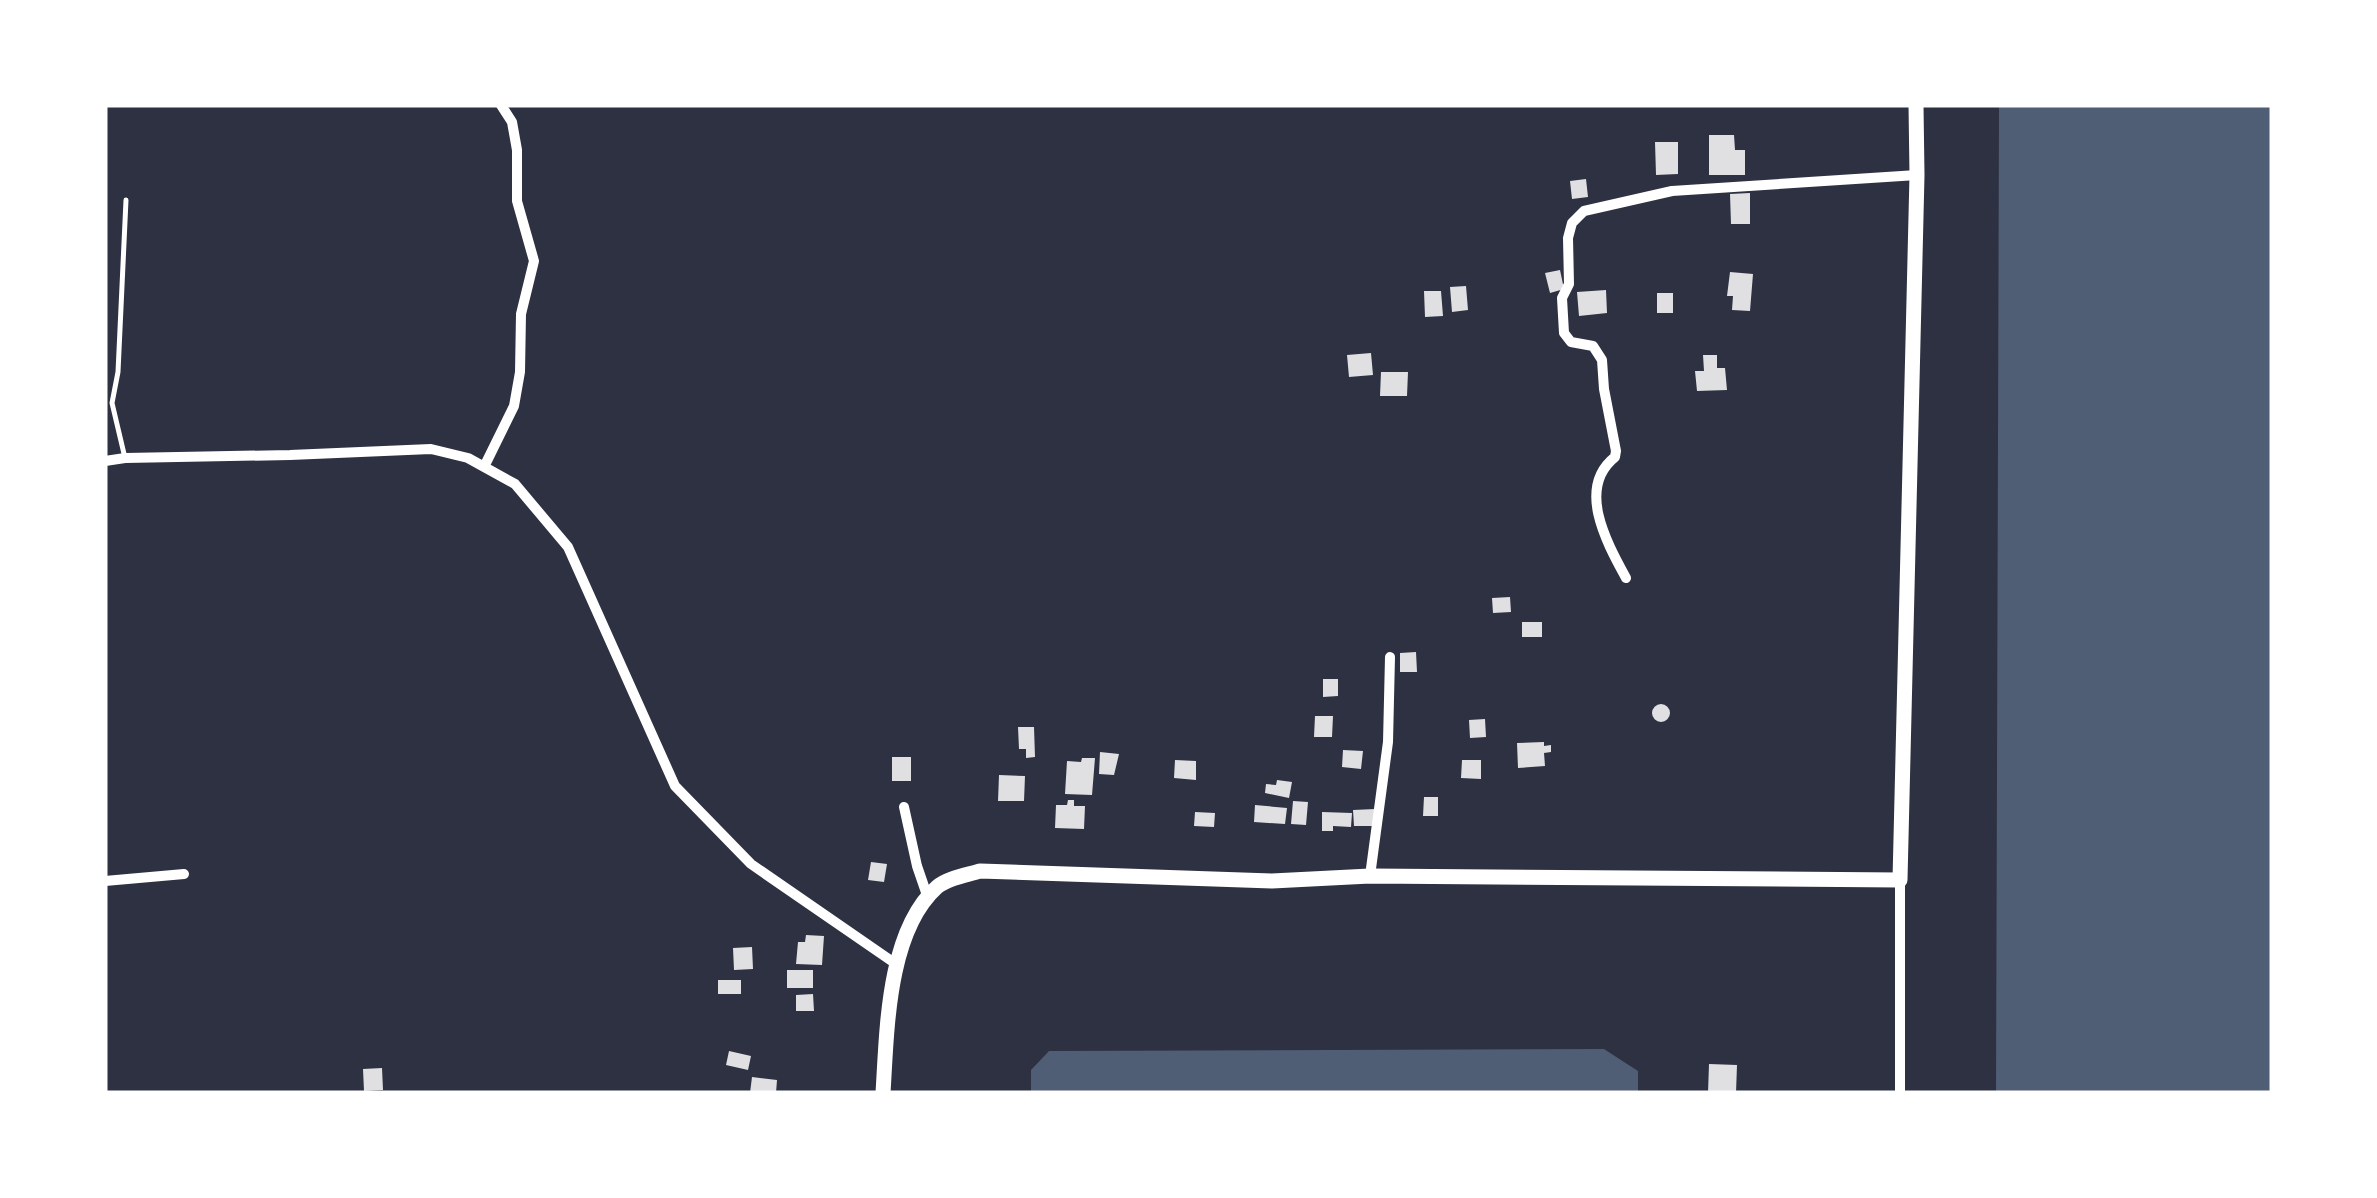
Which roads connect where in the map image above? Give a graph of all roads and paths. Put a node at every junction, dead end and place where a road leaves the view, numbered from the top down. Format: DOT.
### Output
graph roads {
  1 [pos="501,105"];
  2 [pos="1916,105"];
  3 [pos="1917,174"];
  4 [pos="126,200"];
  5 [pos="126,458"];
  6 [pos="105,461"];
  7 [pos="484,467"];
  8 [pos="1626,578"];
  9 [pos="1390,656"];
  10 [pos="904,807"];
  11 [pos="184,874"];
  12 [pos="1370,876"];
  13 [pos="1900,880"];
  14 [pos="105,881"];
  15 [pos="928,898"];
  16 [pos="896,964"];
  17 [pos="883,1093"];
  18 [pos="1900,1093"];
  1 -- 7 [label="street"];
  2 -- 3 [label="main road"];
  3 -- 8 [label="street"];
  3 -- 13 [label="main road"];
  4 -- 5 [label="lane"];
  5 -- 6 [label="street"];
  5 -- 7 [label="street"];
  7 -- 16 [label="street"];
  9 -- 12 [label="street"];
  10 -- 15 [label="street"];
  11 -- 14 [label="street"];
  12 -- 13 [label="main road"];
  12 -- 15 [label="main road"];
  13 -- 18 [label="street"];
  15 -- 16 [label="main road"];
  16 -- 17 [label="main road"];
}
